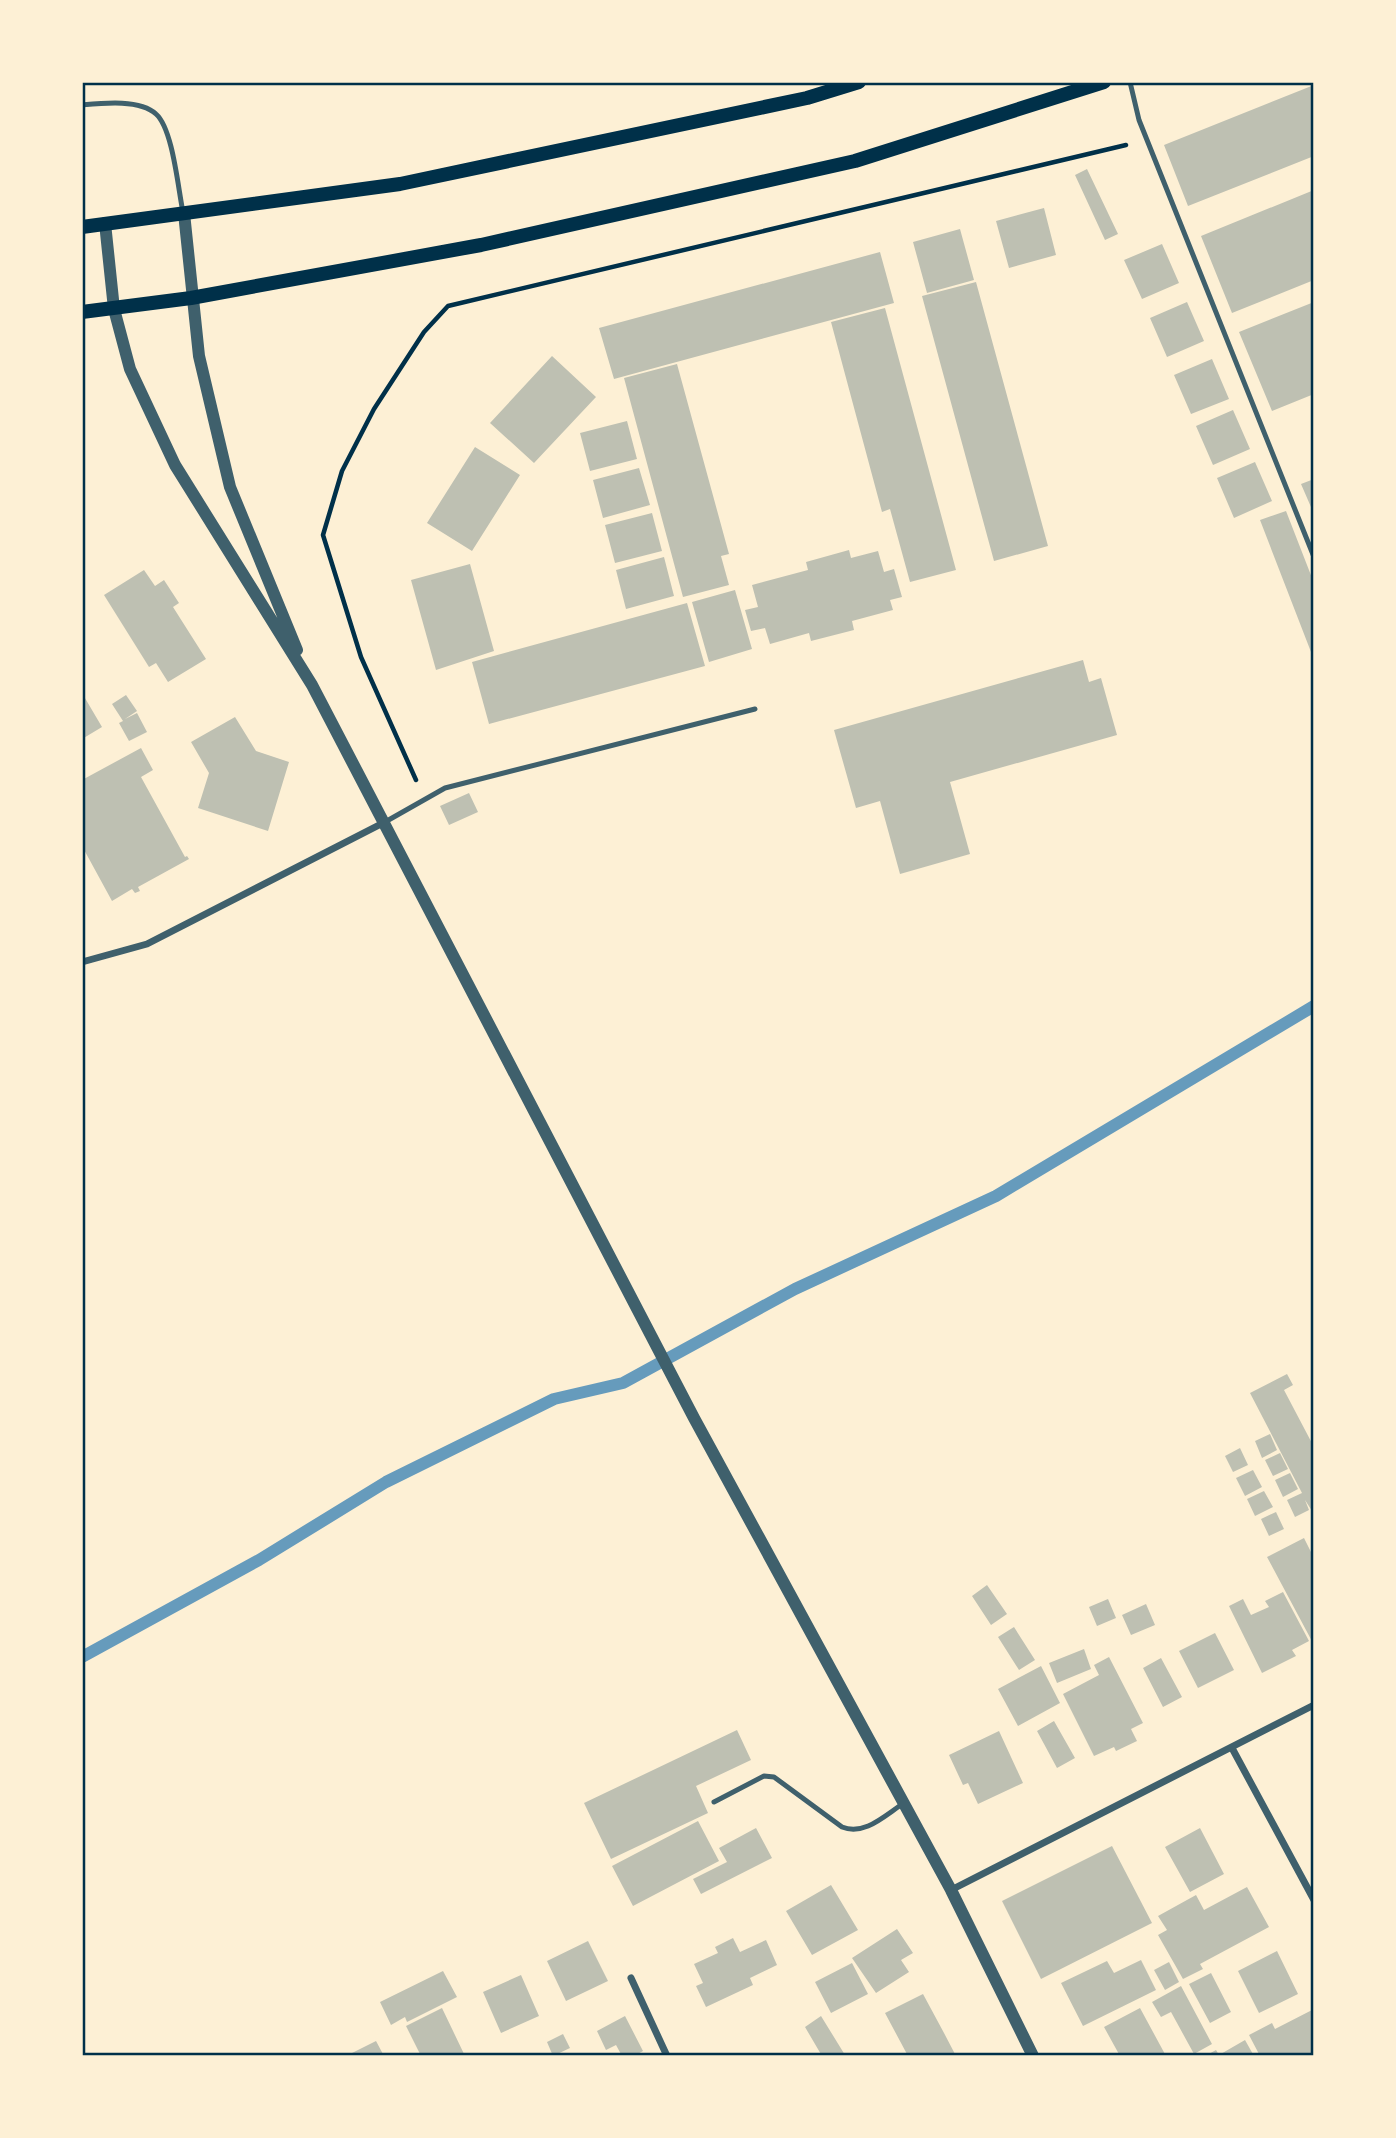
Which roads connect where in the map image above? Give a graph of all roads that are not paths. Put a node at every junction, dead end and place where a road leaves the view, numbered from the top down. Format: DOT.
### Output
graph roads {
  1 [pos="859,82"];
  2 [pos="1104,82"];
  3 [pos="1130,82"];
  4 [pos="82,105"];
  5 [pos="184,213"];
  6 [pos="105,223"];
  7 [pos="82,227"];
  8 [pos="191,298"];
  9 [pos="114,309"];
  10 [pos="82,312"];
  11 [pos="1314,557"];
  12 [pos="312,685"];
  13 [pos="755,709"];
  14 [pos="385,822"];
  15 [pos="83,961"];
  16 [pos="1314,1705"];
  17 [pos="1232,1748"];
  18 [pos="714,1802"];
  19 [pos="904,1803"];
  20 [pos="951,1890"];
  21 [pos="1314,1900"];
  22 [pos="631,1978"];
  23 [pos="667,2056"];
  24 [pos="1033,2056"];
  1 -- 5 [label="main road"];
  2 -- 8 [label="main road"];
  3 -- 11 [label="lane"];
  4 -- 5 [label="lane"];
  5 -- 6 [label="main road"];
  5 -- 8 [label="street"];
  6 -- 7 [label="main road"];
  6 -- 9 [label="street"];
  8 -- 9 [label="main road"];
  8 -- 12 [label="street"];
  9 -- 10 [label="main road"];
  9 -- 12 [label="street"];
  12 -- 14 [label="street"];
  13 -- 14 [label="lane"];
  14 -- 15 [label="street"];
  14 -- 19 [label="street"];
  16 -- 17 [label="street"];
  17 -- 20 [label="street"];
  17 -- 21 [label="street"];
  18 -- 19 [label="lane"];
  19 -- 20 [label="street"];
  20 -- 24 [label="street"];
  22 -- 23 [label="street"];
}
